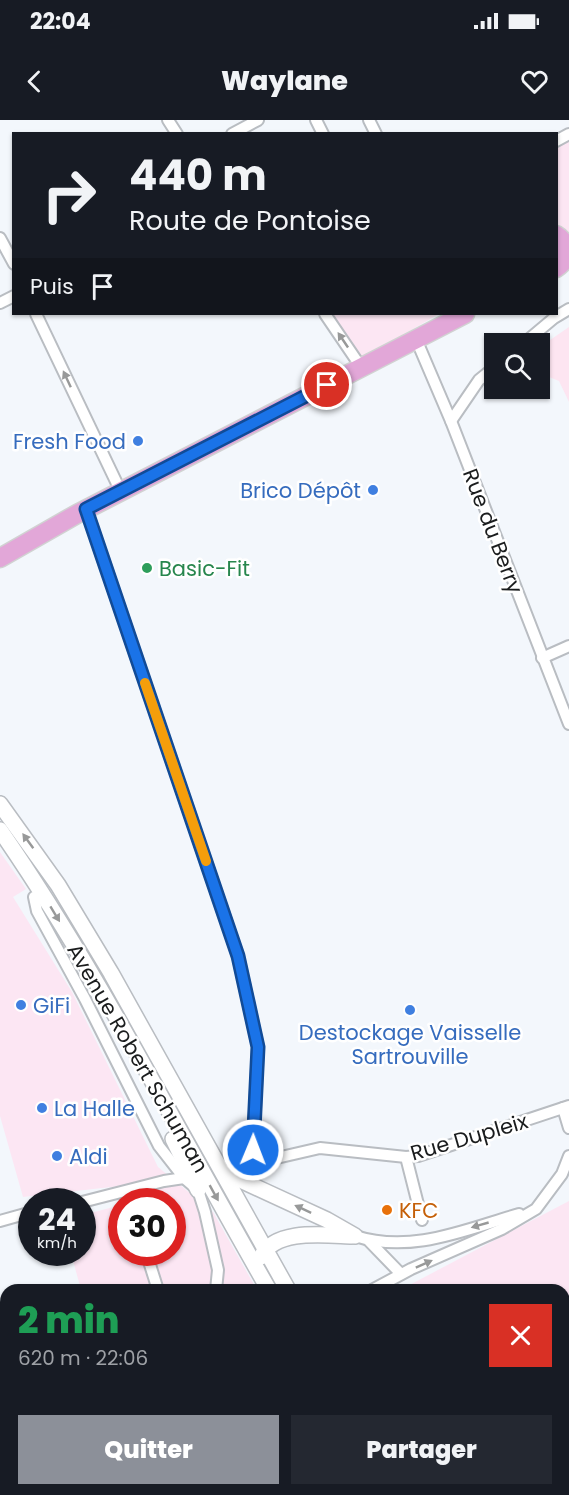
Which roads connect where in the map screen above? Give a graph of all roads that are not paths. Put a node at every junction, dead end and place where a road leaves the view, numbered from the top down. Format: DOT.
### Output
graph roads {
  1 [pos="258,120"];
  2 [pos="236,132"];
  3 [pos="0,238"];
  4 [pos="566,244"];
  5 [pos="12,260"];
  6 [pos="558,267"];
  7 [pos="569,309"];
  8 [pos="36,315"];
  9 [pos="326,315"];
  10 [pos="463,315"];
  11 [pos="536,333"];
  12 [pos="416,339"];
  13 [pos="360,367"];
  14 [pos="484,376"];
  15 [pos="451,421"];
  16 [pos="121,492"];
  17 [pos="81,512"];
  18 [pos="0,550"];
  19 [pos="0,558"];
  20 [pos="569,646"];
  21 [pos="542,658"];
  22 [pos="569,724"];
  23 [pos="0,804"];
  24 [pos="0,830"];
  25 [pos="37,892"];
  26 [pos="72,907"];
  27 [pos="121,1024"];
  28 [pos="566,1107"];
  29 [pos="569,1128"];
  30 [pos="569,1156"];
  31 [pos="406,1157"];
  32 [pos="223,1172"];
  33 [pos="184,1178"];
  34 [pos="148,1188"];
  35 [pos="198,1190"];
  36 [pos="536,1209"];
  37 [pos="18,1216"];
  38 [pos="422,1220"];
  39 [pos="0,1221"];
  40 [pos="362,1238"];
  41 [pos="266,1248"];
  42 [pos="150,1266"];
  43 [pos="256,1268"];
  44 [pos="218,1270"];
  45 [pos="401,1274"];
  46 [pos="156,1284"];
  47 [pos="217,1284"];
  48 [pos="222,1284"];
  49 [pos="265,1284"];
  50 [pos="285,1284"];
  51 [pos="383,1284"];
  1 -- 2 [label="street"];
  3 -- 5 [label="street"];
  4 -- 6 [label="main road"];
  7 -- 11 [label="street"];
  16 -- 8 [label="street, one-way"];
  13 -- 9 [label="street, one-way"];
  10 -- 12 [label="main road"];
  12 -- 13 [label="main road"];
  12 -- 15 [label="street, Rue du Berry"];
  13 -- 16 [label="main road"];
  14 -- 15 [label="street"];
  15 -- 21 [label="street, Rue du Berry"];
  16 -- 17 [label="main road"];
  17 -- 18 [label="main road"];
  17 -- 19 [label="main road"];
  17 -- 31 [label="street, Rue Dupleix"];
  20 -- 21 [label="street"];
  21 -- 22 [label="street, Rue du Berry"];
  26 -- 23 [label="main road, Avenue Robert Schuman, one-way"];
  24 -- 25 [label="main road, Avenue Robert Schuman"];
  25 -- 26 [label="main road"];
  25 -- 27 [label="main road, Avenue Robert Schuman, one-way"];
  25 -- 33 [label="street"];
  26 -- 32 [label="main road, Avenue Robert Schuman"];
  27 -- 35 [label="main road"];
  27 -- 43 [label="main road, Avenue Robert Schuman, one-way"];
  28 -- 29 [label="street"];
  28 -- 31 [label="street, Rue Dupleix"];
  30 -- 36 [label="street"];
  31 -- 38 [label="street"];
  40 -- 32 [label="main road, one-way"];
  32 -- 41 [label="main road, Avenue Robert Schuman"];
  33 -- 34 [label="street"];
  33 -- 35 [label="street"];
  35 -- 44 [label="street"];
  36 -- 40 [label="street, one-way"];
  45 -- 36 [label="street, one-way"];
  37 -- 39 [label="street"];
  40 -- 41 [label="main road"];
  40 -- 45 [label="street"];
  41 -- 43 [label="main road"];
  41 -- 50 [label="main road, Avenue Robert Schuman"];
  42 -- 46 [label="street"];
  43 -- 49 [label="main road, Avenue Robert Schuman"];
  44 -- 47 [label="street"];
  44 -- 48 [label="street"];
  45 -- 51 [label="street"];
}
